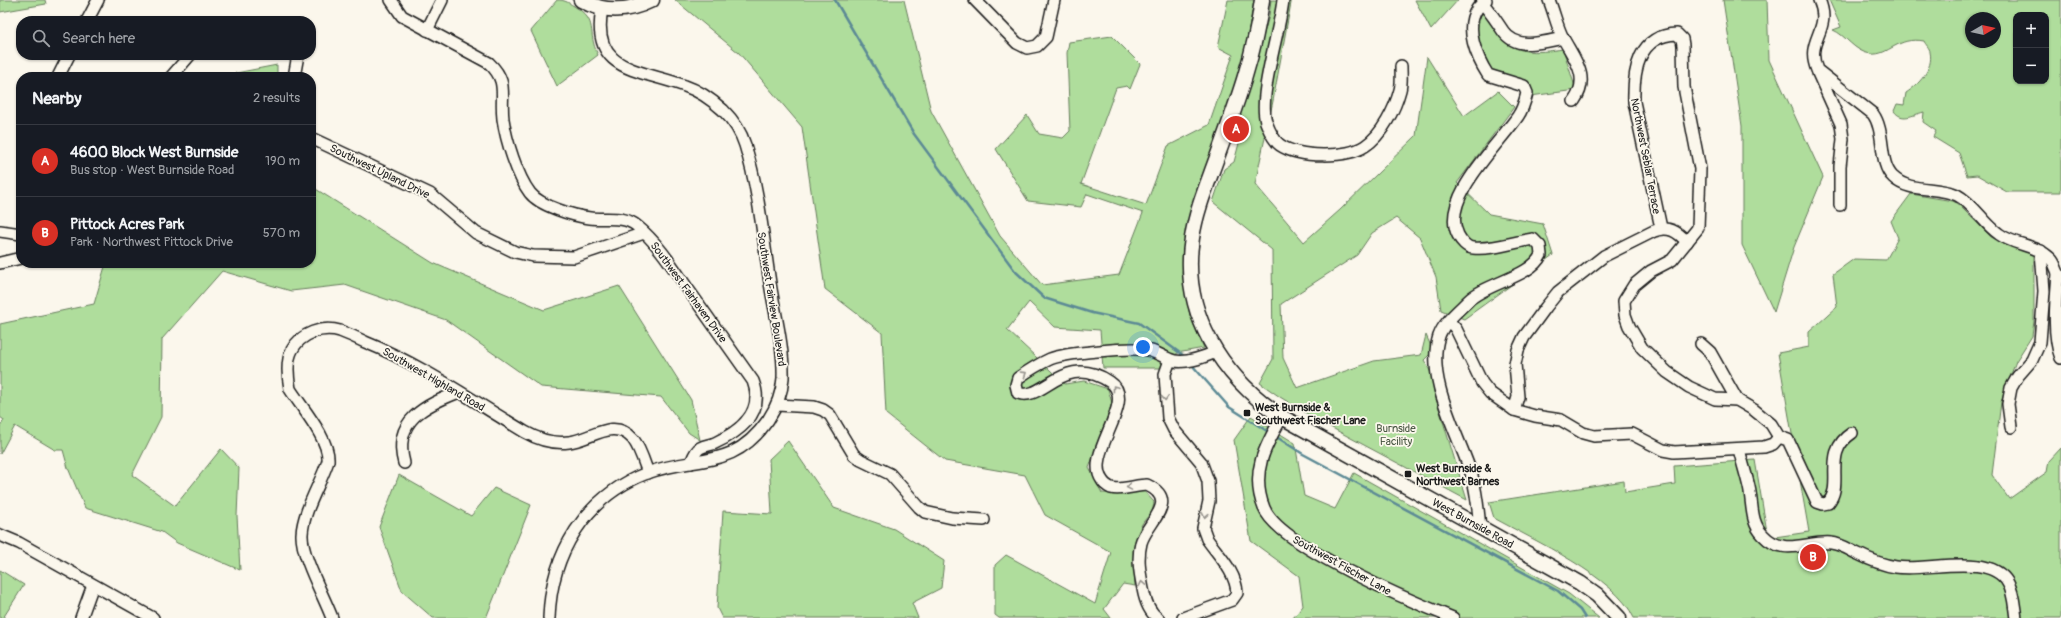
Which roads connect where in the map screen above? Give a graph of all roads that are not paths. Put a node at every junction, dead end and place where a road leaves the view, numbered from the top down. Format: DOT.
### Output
graph roads {
  1 [pos="98,0"];
  2 [pos="391,0"];
  3 [pos="442,0"];
  4 [pos="581,0"];
  5 [pos="652,0"];
  6 [pos="975,0"];
  7 [pos="1054,0"];
  8 [pos="1262,0"];
  9 [pos="1283,0"];
  10 [pos="1550,0"];
  11 [pos="1819,0"];
  12 [pos="1484,2"];
  13 [pos="602,9"];
  14 [pos="90,16"];
  15 [pos="427,30"];
  16 [pos="1563,38"];
  17 [pos="66,60"];
  18 [pos="186,60"];
  19 [pos="297,60"];
  20 [pos="1401,66"];
  21 [pos="1817,70"];
  22 [pos="60,72"];
  23 [pos="175,72"];
  24 [pos="295,72"];
  25 [pos="1574,101"];
  26 [pos="316,140"];
  27 [pos="1840,205"];
  28 [pos="1661,228"];
  29 [pos="0,231"];
  30 [pos="16,233"];
  31 [pos="644,233"];
  32 [pos="1687,242"];
  33 [pos="2041,251"];
  34 [pos="16,259"];
  35 [pos="0,263"];
  36 [pos="2059,275"];
  37 [pos="1449,321"];
  38 [pos="1701,344"];
  39 [pos="1216,352"];
  40 [pos="2061,358"];
  41 [pos="1170,360"];
  42 [pos="459,392"];
  43 [pos="1737,400"];
  44 [pos="777,405"];
  45 [pos="1514,410"];
  46 [pos="1282,417"];
  47 [pos="2011,427"];
  48 [pos="1852,433"];
  49 [pos="1779,437"];
  50 [pos="1739,449"];
  51 [pos="404,463"];
  52 [pos="691,463"];
  53 [pos="648,473"];
  54 [pos="984,520"];
  55 [pos="1480,527"];
  56 [pos="0,535"];
  57 [pos="93,585"];
  58 [pos="80,618"];
  59 [pos="153,618"];
  60 [pos="332,618"];
  61 [pos="549,618"];
  62 [pos="1158,618"];
  63 [pos="1183,618"];
  64 [pos="1453,618"];
  65 [pos="1619,618"];
  66 [pos="2016,618"];
  1 -- 14 [label="street"];
  2 -- 15 [label="street, Southwest Fairhaven Drive"];
  3 -- 15 [label="street"];
  4 -- 13 [label="main road"];
  5 -- 13 [label="main road"];
  6 -- 7 [label="street"];
  8 -- 39 [label="main road, West Burnside Road"];
  9 -- 20 [label="street"];
  10 -- 16 [label="street"];
  11 -- 21 [label="street"];
  12 -- 16 [label="street"];
  12 -- 37 [label="street"];
  13 -- 44 [label="street, Southwest Fairview Boulevard"];
  15 -- 31 [label="street, Southwest Fairhaven Drive"];
  16 -- 25 [label="street"];
  17 -- 22 [label="street"];
  18 -- 23 [label="street"];
  19 -- 24 [label="street"];
  21 -- 27 [label="street"];
  21 -- 33 [label="street"];
  26 -- 31 [label="street, Southwest Upland Drive"];
  28 -- 32 [label="street"];
  28 -- 32 [label="street, Northwest Seblar Terrace"];
  28 -- 45 [label="street"];
  29 -- 30 [label="street"];
  31 -- 52 [label="street, Southwest Fairhaven Drive"];
  32 -- 43 [label="street"];
  33 -- 36 [label="street"];
  33 -- 47 [label="street"];
  34 -- 35 [label="street"];
  36 -- 40 [label="street"];
  37 -- 45 [label="street"];
  37 -- 55 [label="street"];
  38 -- 43 [label="street"];
  39 -- 41 [label="street"];
  39 -- 46 [label="main road, West Burnside Road"];
  62 -- 41 [label="street, one-way"];
  41 -- 63 [label="street, one-way"];
  42 -- 51 [label="street"];
  42 -- 53 [label="street, Southwest Highland Road"];
  42 -- 60 [label="street, Southwest Highland Road"];
  43 -- 49 [label="street"];
  44 -- 52 [label="street, Southwest Fairview Boulevard"];
  44 -- 54 [label="street"];
  45 -- 50 [label="street"];
  46 -- 55 [label="main road, West Burnside Road"];
  46 -- 64 [label="street, Southwest Fischer Lane"];
  48 -- 49 [label="street"];
  49 -- 50 [label="street"];
  50 -- 66 [label="street"];
  52 -- 53 [label="street, Southwest Fairview Boulevard"];
  53 -- 61 [label="street, Southwest Fairview Boulevard"];
  55 -- 65 [label="main road, West Burnside Road"];
  56 -- 57 [label="street"];
  57 -- 58 [label="street"];
  57 -- 59 [label="street"];
}
